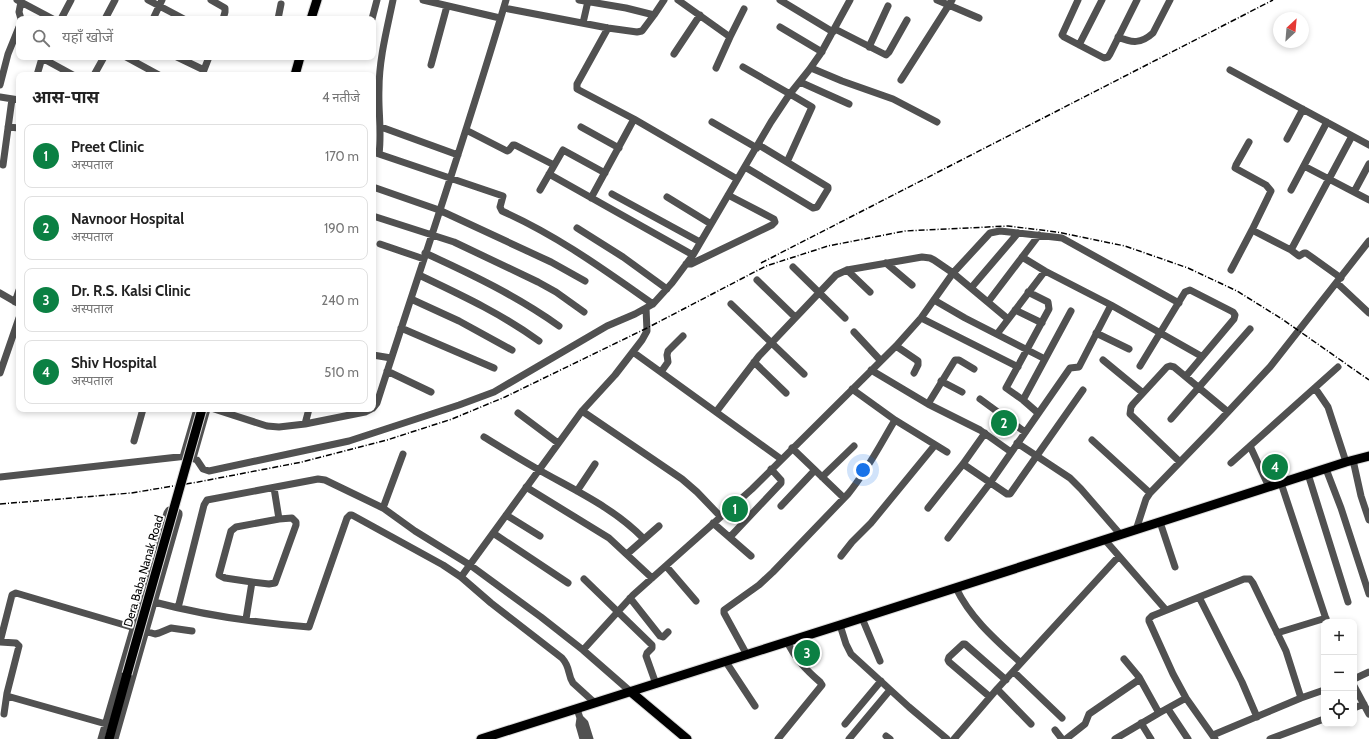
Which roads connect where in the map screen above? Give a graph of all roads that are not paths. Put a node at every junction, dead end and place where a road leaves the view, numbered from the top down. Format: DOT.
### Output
graph roads {
  1 [pos="70,0"];
  2 [pos="115,0"];
  3 [pos="148,0"];
  4 [pos="211,0"];
  5 [pos="317,0"];
  6 [pos="377,0"];
  7 [pos="393,0"];
  8 [pos="423,0"];
  9 [pos="506,0"];
  10 [pos="664,0"];
  11 [pos="678,0"];
  12 [pos="780,0"];
  13 [pos="850,0"];
  14 [pos="937,0"];
  15 [pos="1078,0"];
  16 [pos="1102,0"];
  17 [pos="1137,0"];
  18 [pos="1170,0"];
  19 [pos="19,1"];
  20 [pos="584,1"];
  21 [pos="950,2"];
  22 [pos="161,3"];
  23 [pos="793,3"];
  24 [pos="281,4"];
  25 [pos="447,6"];
  26 [pos="888,6"];
  27 [pos="509,8"];
  28 [pos="744,8"];
  29 [pos="654,15"];
  30 [pos="700,15"];
  31 [pos="20,16"];
  32 [pos="47,16"];
  33 [pos="62,16"];
  34 [pos="107,16"];
  35 [pos="154,16"];
  36 [pos="180,16"];
  37 [pos="224,16"];
  38 [pos="279,16"];
  39 [pos="312,16"];
  40 [pos="373,16"];
  41 [pos="500,18"];
  42 [pos="979,18"];
  43 [pos="907,20"];
  44 [pos="584,24"];
  45 [pos="780,27"];
  46 [pos="608,28"];
  47 [pos="834,30"];
  48 [pos="16,34"];
  49 [pos="730,37"];
  50 [pos="1118,37"];
  51 [pos="1079,45"];
  52 [pos="869,47"];
  53 [pos="822,52"];
  54 [pos="674,54"];
  55 [pos="42,60"];
  56 [pos="46,60"];
  57 [pos="102,60"];
  58 [pos="133,60"];
  59 [pos="182,60"];
  60 [pos="208,60"];
  61 [pos="299,60"];
  62 [pos="431,64"];
  63 [pos="743,67"];
  64 [pos="716,68"];
  65 [pos="811,68"];
  66 [pos="1230,70"];
  67 [pos="39,72"];
  68 [pos="68,72"];
  69 [pos="96,72"];
  70 [pos="154,72"];
  71 [pos="203,72"];
  72 [pos="296,72"];
  73 [pos="901,80"];
  74 [pos="800,82"];
  75 [pos="0,85"];
  76 [pos="790,94"];
  77 [pos="0,97"];
  78 [pos="15,99"];
  79 [pos="849,104"];
  80 [pos="1303,109"];
  81 [pos="634,119"];
  82 [pos="712,122"];
  83 [pos="937,122"];
  84 [pos="1327,122"];
  85 [pos="8,127"];
  86 [pos="381,127"];
  87 [pos="580,127"];
  88 [pos="16,128"];
  89 [pos="466,130"];
  90 [pos="1352,136"];
  91 [pos="1287,139"];
  92 [pos="1249,142"];
  93 [pos="1369,145"];
  94 [pos="758,146"];
  95 [pos="619,148"];
  96 [pos="376,153"];
  97 [pos="458,155"];
  98 [pos="787,162"];
  99 [pos="1369,164"];
  100 [pos="3,165"];
  101 [pos="554,165"];
  102 [pos="1304,166"];
  103 [pos="745,167"];
  104 [pos="605,173"];
  105 [pos="549,174"];
  106 [pos="451,178"];
  107 [pos="737,179"];
  108 [pos="1328,179"];
  109 [pos="376,188"];
  110 [pos="540,190"];
  111 [pos="1291,190"];
  112 [pos="1354,192"];
  113 [pos="612,194"];
  114 [pos="728,195"];
  115 [pos="667,197"];
  116 [pos="591,198"];
  117 [pos="1369,200"];
  118 [pos="439,210"];
  119 [pos="376,217"];
  120 [pos="711,224"];
  121 [pos="577,228"];
  122 [pos="1252,230"];
  123 [pos="1018,233"];
  124 [pos="432,234"];
  125 [pos="1039,235"];
  126 [pos="1369,241"];
  127 [pos="700,242"];
  128 [pos="380,244"];
  129 [pos="1291,250"];
  130 [pos="693,255"];
  131 [pos="424,256"];
  132 [pos="1022,257"];
  133 [pos="886,263"];
  134 [pos="686,264"];
  135 [pos="793,267"];
  136 [pos="847,270"];
  137 [pos="1045,270"];
  138 [pos="1231,270"];
  139 [pos="953,273"];
  140 [pos="419,275"];
  141 [pos="757,280"];
  142 [pos="1339,280"];
  143 [pos="585,281"];
  144 [pos="912,285"];
  145 [pos="971,288"];
  146 [pos="667,289"];
  147 [pos="819,292"];
  148 [pos="870,292"];
  149 [pos="1028,292"];
  150 [pos="0,293"];
  151 [pos="411,299"];
  152 [pos="934,300"];
  153 [pos="16,302"];
  154 [pos="988,302"];
  155 [pos="1179,303"];
  156 [pos="731,304"];
  157 [pos="1111,305"];
  158 [pos="649,306"];
  159 [pos="1015,310"];
  160 [pos="1071,311"];
  161 [pos="584,312"];
  162 [pos="1369,313"];
  163 [pos="795,317"];
  164 [pos="845,318"];
  165 [pos="921,318"];
  166 [pos="1008,319"];
  167 [pos="1042,323"];
  168 [pos="559,326"];
  169 [pos="16,327"];
  170 [pos="401,328"];
  171 [pos="1250,329"];
  172 [pos="854,332"];
  173 [pos="1096,333"];
  174 [pos="1161,333"];
  175 [pos="997,334"];
  176 [pos="683,336"];
  177 [pos="539,341"];
  178 [pos="771,343"];
  179 [pos="896,346"];
  180 [pos="1129,349"];
  181 [pos="512,350"];
  182 [pos="1027,350"];
  183 [pos="633,352"];
  184 [pos="376,356"];
  185 [pos="1201,356"];
  186 [pos="391,358"];
  187 [pos="1045,359"];
  188 [pos="1104,360"];
  189 [pos="881,361"];
  190 [pos="754,362"];
  191 [pos="1140,366"];
  192 [pos="1018,367"];
  193 [pos="1338,367"];
  194 [pos="494,368"];
  195 [pos="974,369"];
  196 [pos="871,370"];
  197 [pos="387,371"];
  198 [pos="0,372"];
  199 [pos="661,372"];
  200 [pos="914,373"];
  201 [pos="804,374"];
  202 [pos="1186,376"];
  203 [pos="941,382"];
  204 [pos="1199,387"];
  205 [pos="376,388"];
  206 [pos="382,388"];
  207 [pos="852,388"];
  208 [pos="1315,388"];
  209 [pos="1083,390"];
  210 [pos="431,392"];
  211 [pos="962,392"];
  212 [pos="786,393"];
  213 [pos="1143,393"];
  214 [pos="980,399"];
  215 [pos="1023,400"];
  216 [pos="376,404"];
  217 [pos="928,404"];
  218 [pos="582,411"];
  219 [pos="142,412"];
  220 [pos="200,412"];
  221 [pos="200,412"];
  222 [pos="200,412"];
  223 [pos="223,412"];
  224 [pos="308,412"];
  225 [pos="365,412"];
  226 [pos="716,412"];
  227 [pos="1228,412"];
  228 [pos="518,413"];
  229 [pos="1038,413"];
  230 [pos="1171,419"];
  231 [pos="895,420"];
  232 [pos="305,424"];
  233 [pos="1025,432"];
  234 [pos="985,433"];
  235 [pos="484,437"];
  236 [pos="1092,440"];
  237 [pos="134,441"];
  238 [pos="558,443"];
  239 [pos="1017,443"];
  240 [pos="935,445"];
  241 [pos="854,446"];
  242 [pos="1250,446"];
  243 [pos="792,448"];
  244 [pos="946,452"];
  245 [pos="1011,452"];
  246 [pos="403,454"];
  247 [pos="1037,456"];
  248 [pos="1369,456"];
  249 [pos="183,457"];
  250 [pos="193,458"];
  251 [pos="781,459"];
  252 [pos="1349,461"];
  253 [pos="1180,462"];
  254 [pos="1231,463"];
  255 [pos="595,464"];
  256 [pos="963,464"];
  257 [pos="771,469"];
  258 [pos="1326,469"];
  259 [pos="539,470"];
  260 [pos="815,470"];
  261 [pos="1308,474"];
  262 [pos="0,477"];
  263 [pos="822,477"];
  264 [pos="990,483"];
  265 [pos="1281,483"];
  266 [pos="526,487"];
  267 [pos="1269,487"];
  268 [pos="274,488"];
  269 [pos="578,491"];
  270 [pos="1150,493"];
  271 [pos="844,498"];
  272 [pos="781,506"];
  273 [pos="383,508"];
  274 [pos="928,508"];
  275 [pos="506,515"];
  276 [pos="720,516"];
  277 [pos="279,519"];
  278 [pos="1369,520"];
  279 [pos="1160,522"];
  280 [pos="713,523"];
  281 [pos="659,526"];
  282 [pos="1136,530"];
  283 [pos="493,534"];
  284 [pos="1120,534"];
  285 [pos="540,536"];
  286 [pos="730,537"];
  287 [pos="948,538"];
  288 [pos="644,539"];
  289 [pos="1105,540"];
  290 [pos="627,554"];
  291 [pos="751,556"];
  292 [pos="841,556"];
  293 [pos="1119,556"];
  294 [pos="470,565"];
  295 [pos="666,566"];
  296 [pos="1175,567"];
  297 [pos="461,577"];
  298 [pos="652,578"];
  299 [pos="584,579"];
  300 [pos="252,582"];
  301 [pos="568,583"];
  302 [pos="956,588"];
  303 [pos="1369,594"];
  304 [pos="1199,597"];
  305 [pos="630,598"];
  306 [pos="696,601"];
  307 [pos="154,602"];
  308 [pos="1348,602"];
  309 [pos="178,608"];
  310 [pos="1166,610"];
  311 [pos="618,612"];
  312 [pos="862,618"];
  313 [pos="246,619"];
  314 [pos="1326,619"];
  315 [pos="1321,621"];
  316 [pos="840,625"];
  317 [pos="134,628"];
  318 [pos="146,631"];
  319 [pos="192,631"];
  320 [pos="668,632"];
  321 [pos="1277,633"];
  322 [pos="0,642"];
  323 [pos="787,642"];
  324 [pos="583,650"];
  325 [pos="747,655"];
  326 [pos="1124,659"];
  327 [pos="880,661"];
  328 [pos="726,662"];
  329 [pos="1021,663"];
  330 [pos="1014,672"];
  331 [pos="1369,672"];
  332 [pos="1357,678"];
  333 [pos="1140,679"];
  334 [pos="1006,680"];
  335 [pos="881,681"];
  336 [pos="656,684"];
  337 [pos="997,689"];
  338 [pos="890,690"];
  339 [pos="1321,691"];
  340 [pos="1357,691"];
  341 [pos="631,692"];
  342 [pos="7,696"];
  343 [pos="990,697"];
  344 [pos="1186,698"];
  345 [pos="1301,698"];
  346 [pos="595,703"];
  347 [pos="1364,704"];
  348 [pos="755,706"];
  349 [pos="1357,707"];
  350 [pos="577,709"];
  351 [pos="1168,709"];
  352 [pos="1159,713"];
  353 [pos="4,714"];
  354 [pos="1369,714"];
  355 [pos="580,718"];
  356 [pos="1062,718"];
  357 [pos="1257,718"];
  358 [pos="1321,720"];
  359 [pos="106,724"];
  360 [pos="845,724"];
  361 [pos="1031,724"];
  362 [pos="1141,724"];
  363 [pos="1055,730"];
  364 [pos="1214,737"];
  365 [pos="1280,737"];
  366 [pos="101,739"];
  367 [pos="109,739"];
  368 [pos="115,739"];
  369 [pos="481,739"];
  370 [pos="583,739"];
  371 [pos="590,739"];
  372 [pos="687,739"];
  373 [pos="778,739"];
  374 [pos="849,739"];
  375 [pos="947,739"];
  376 [pos="954,739"];
  377 [pos="1062,739"];
  378 [pos="1066,739"];
  379 [pos="1115,739"];
  380 [pos="1151,739"];
  381 [pos="1188,739"];
  382 [pos="1270,739"];
  1 -- 33 [label="street"];
  2 -- 34 [label="street"];
  3 -- 22 [label="street"];
  4 -- 37 [label="street"];
  5 -- 39 [label="main road"];
  6 -- 40 [label="street"];
  7 -- 86 [label="street"];
  8 -- 25 [label="street"];
  9 -- 41 [label="street"];
  10 -- 29 [label="street"];
  11 -- 30 [label="street"];
  12 -- 23 [label="street"];
  13 -- 47 [label="street"];
  14 -- 21 [label="street"];
  15 -- 51 [label="street"];
  16 -- 51 [label="street"];
  17 -- 50 [label="street"];
  18 -- 50 [label="street"];
  19 -- 31 [label="street"];
  19 -- 32 [label="street"];
  20 -- 29 [label="street"];
  20 -- 44 [label="street"];
  21 -- 42 [label="street"];
  21 -- 73 [label="street"];
  22 -- 35 [label="street"];
  22 -- 36 [label="street"];
  23 -- 47 [label="street"];
  24 -- 38 [label="street"];
  25 -- 41 [label="street"];
  25 -- 62 [label="street"];
  26 -- 52 [label="street"];
  27 -- 44 [label="street"];
  28 -- 49 [label="street"];
  29 -- 46 [label="street"];
  30 -- 49 [label="street"];
  30 -- 54 [label="street"];
  41 -- 89 [label="street"];
  43 -- 52 [label="street"];
  44 -- 46 [label="street"];
  45 -- 53 [label="street"];
  46 -- 81 [label="street"];
  47 -- 52 [label="street"];
  47 -- 53 [label="street"];
  48 -- 75 [label="street"];
  49 -- 64 [label="street"];
  50 -- 51 [label="street"];
  53 -- 65 [label="street"];
  55 -- 67 [label="street"];
  56 -- 68 [label="street"];
  57 -- 69 [label="street"];
  58 -- 70 [label="street"];
  59 -- 71 [label="street"];
  60 -- 71 [label="street"];
  61 -- 72 [label="main road"];
  63 -- 76 [label="street"];
  65 -- 74 [label="street"];
  65 -- 83 [label="street"];
  66 -- 80 [label="street"];
  74 -- 76 [label="street"];
  74 -- 79 [label="street"];
  76 -- 94 [label="street"];
  76 -- 98 [label="street"];
  77 -- 78 [label="street"];
  78 -- 85 [label="street"];
  80 -- 84 [label="street"];
  80 -- 91 [label="street"];
  81 -- 95 [label="street"];
  81 -- 107 [label="street"];
  82 -- 94 [label="street"];
  84 -- 90 [label="street"];
  84 -- 102 [label="street"];
  85 -- 88 [label="street"];
  85 -- 100 [label="street"];
  86 -- 96 [label="street"];
  86 -- 97 [label="street"];
  87 -- 95 [label="street"];
  89 -- 97 [label="street"];
  89 -- 101 [label="street"];
  90 -- 93 [label="street"];
  90 -- 108 [label="street"];
  92 -- 122 [label="street"];
  94 -- 98 [label="street"];
  94 -- 103 [label="street"];
  95 -- 104 [label="street"];
  96 -- 106 [label="street"];
  97 -- 106 [label="street"];
  98 -- 103 [label="street"];
  99 -- 112 [label="street"];
  101 -- 104 [label="street"];
  101 -- 105 [label="street"];
  102 -- 108 [label="street"];
  102 -- 111 [label="street"];
  103 -- 107 [label="street"];
  104 -- 116 [label="street"];
  105 -- 110 [label="street"];
  105 -- 116 [label="street"];
  106 -- 118 [label="street"];
  106 -- 158 [label="street"];
  107 -- 114 [label="street"];
  108 -- 112 [label="street"];
  108 -- 129 [label="street"];
  109 -- 118 [label="street"];
  112 -- 117 [label="street"];
  113 -- 127 [label="street"];
  114 -- 120 [label="street"];
  114 -- 134 [label="street"];
  115 -- 120 [label="street"];
  116 -- 130 [label="street"];
  118 -- 124 [label="street"];
  118 -- 143 [label="street"];
  119 -- 124 [label="street"];
  120 -- 127 [label="street"];
  121 -- 146 [label="street"];
  122 -- 129 [label="street"];
  122 -- 138 [label="street"];
  123 -- 125 [label="street"];
  123 -- 139 [label="street"];
  123 -- 145 [label="street"];
  124 -- 131 [label="street"];
  124 -- 161 [label="street"];
  125 -- 132 [label="street"];
  125 -- 155 [label="street"];
  126 -- 142 [label="street"];
  127 -- 130 [label="street"];
  128 -- 131 [label="street"];
  129 -- 142 [label="street"];
  130 -- 134 [label="street"];
  131 -- 140 [label="street"];
  131 -- 168 [label="street"];
  132 -- 137 [label="street"];
  132 -- 154 [label="street"];
  133 -- 136 [label="street"];
  133 -- 139 [label="street"];
  133 -- 144 [label="street"];
  134 -- 146 [label="street"];
  135 -- 147 [label="street"];
  136 -- 147 [label="street"];
  136 -- 148 [label="street"];
  137 -- 149 [label="street"];
  137 -- 157 [label="street"];
  139 -- 145 [label="street"];
  139 -- 152 [label="street"];
  140 -- 151 [label="street"];
  140 -- 177 [label="street"];
  141 -- 163 [label="street"];
  142 -- 162 [label="street"];
  142 -- 227 [label="street"];
  145 -- 154 [label="street"];
  146 -- 158 [label="street"];
  147 -- 163 [label="street"];
  147 -- 164 [label="street"];
  149 -- 159 [label="street"];
  149 -- 167 [label="street"];
  150 -- 153 [label="street"];
  151 -- 170 [label="street"];
  151 -- 181 [label="street"];
  152 -- 165 [label="street"];
  152 -- 175 [label="street"];
  154 -- 166 [label="street"];
  155 -- 174 [label="street"];
  155 -- 185 [label="street"];
  156 -- 178 [label="street"];
  157 -- 173 [label="street"];
  157 -- 174 [label="street"];
  158 -- 183 [label="street"];
  158 -- 250 [label="street"];
  159 -- 166 [label="street"];
  159 -- 167 [label="street"];
  160 -- 187 [label="street"];
  163 -- 178 [label="street"];
  165 -- 179 [label="street"];
  165 -- 192 [label="street"];
  166 -- 175 [label="street"];
  167 -- 182 [label="street"];
  169 -- 198 [label="street"];
  170 -- 186 [label="street"];
  170 -- 194 [label="street"];
  171 -- 204 [label="street"];
  172 -- 189 [label="street"];
  173 -- 180 [label="street"];
  173 -- 229 [label="street"];
  174 -- 185 [label="street"];
  174 -- 191 [label="street"];
  175 -- 182 [label="street"];
  176 -- 199 [label="street"];
  178 -- 190 [label="street"];
  178 -- 201 [label="street"];
  179 -- 189 [label="street"];
  179 -- 200 [label="street"];
  182 -- 187 [label="street"];
  182 -- 192 [label="street"];
  183 -- 199 [label="street"];
  183 -- 218 [label="street"];
  184 -- 186 [label="street"];
  185 -- 202 [label="street"];
  186 -- 197 [label="street"];
  187 -- 215 [label="street"];
  188 -- 213 [label="street"];
  189 -- 196 [label="street"];
  190 -- 212 [label="street"];
  190 -- 226 [label="street"];
  192 -- 215 [label="street"];
  193 -- 208 [label="street"];
  195 -- 203 [label="street"];
  196 -- 207 [label="street"];
  196 -- 217 [label="street"];
  197 -- 206 [label="street"];
  197 -- 210 [label="street"];
  199 -- 226 [label="street"];
  202 -- 204 [label="street"];
  202 -- 213 [label="street"];
  203 -- 211 [label="street"];
  203 -- 217 [label="street"];
  204 -- 227 [label="street"];
  204 -- 230 [label="street"];
  205 -- 206 [label="street"];
  206 -- 216 [label="street"];
  207 -- 231 [label="street"];
  207 -- 243 [label="street"];
  208 -- 242 [label="street"];
  208 -- 252 [label="street"];
  209 -- 247 [label="street"];
  213 -- 253 [label="street"];
  214 -- 233 [label="street"];
  215 -- 229 [label="street"];
  217 -- 234 [label="street"];
  218 -- 238 [label="street"];
  218 -- 276 [label="street"];
  219 -- 237 [label="street"];
  220 -- 250 [label="street"];
  221 -- 249 [label="street"];
  222 -- 367 [label="main road, Dera Baba Nanak Road, bridge"];
  223 -- 232 [label="street"];
  224 -- 232 [label="street"];
  225 -- 232 [label="street"];
  226 -- 251 [label="street"];
  227 -- 253 [label="street"];
  228 -- 238 [label="street"];
  229 -- 233 [label="street"];
  231 -- 240 [label="street"];
  231 -- 271 [label="street"];
  233 -- 239 [label="street"];
  234 -- 245 [label="street"];
  234 -- 256 [label="street"];
  235 -- 259 [label="street"];
  236 -- 270 [label="street"];
  238 -- 259 [label="street"];
  239 -- 245 [label="street"];
  239 -- 247 [label="street"];
  240 -- 244 [label="street"];
  240 -- 292 [label="street"];
  241 -- 263 [label="street"];
  242 -- 254 [label="street"];
  242 -- 267 [label="street"];
  243 -- 251 [label="street"];
  243 -- 260 [label="street"];
  245 -- 264 [label="street"];
  246 -- 273 [label="street"];
  247 -- 264 [label="street"];
  247 -- 284 [label="street"];
  248 -- 252 [label="main road"];
  249 -- 250 [label="street"];
  249 -- 262 [label="street"];
  251 -- 257 [label="street"];
  252 -- 258 [label="main road"];
  252 -- 278 [label="street"];
  253 -- 270 [label="street"];
  255 -- 269 [label="street"];
  256 -- 264 [label="street"];
  256 -- 274 [label="street"];
  257 -- 276 [label="street"];
  257 -- 286 [label="street"];
  258 -- 261 [label="main road"];
  258 -- 303 [label="street"];
  259 -- 266 [label="street"];
  259 -- 269 [label="street"];
  260 -- 263 [label="street"];
  260 -- 272 [label="street"];
  261 -- 265 [label="main road"];
  261 -- 308 [label="street"];
  263 -- 271 [label="street"];
  264 -- 287 [label="street"];
  265 -- 267 [label="main road"];
  265 -- 314 [label="street"];
  266 -- 275 [label="street"];
  266 -- 290 [label="street"];
  267 -- 279 [label="main road"];
  268 -- 273 [label="street"];
  268 -- 277 [label="street"];
  268 -- 309 [label="street"];
  269 -- 288 [label="street"];
  270 -- 282 [label="street"];
  271 -- 325 [label="street"];
  273 -- 294 [label="street"];
  275 -- 283 [label="street"];
  275 -- 285 [label="street"];
  276 -- 280 [label="street"];
  277 -- 300 [label="street"];
  277 -- 300 [label="street"];
  279 -- 282 [label="main road"];
  279 -- 296 [label="street"];
  280 -- 286 [label="street"];
  280 -- 295 [label="street"];
  281 -- 288 [label="street"];
  282 -- 284 [label="main road"];
  283 -- 294 [label="street"];
  283 -- 301 [label="street"];
  284 -- 289 [label="main road"];
  286 -- 291 [label="street"];
  288 -- 290 [label="street"];
  289 -- 293 [label="street"];
  289 -- 302 [label="main road"];
  290 -- 298 [label="street"];
  293 -- 310 [label="street"];
  293 -- 329 [label="street"];
  294 -- 297 [label="street"];
  294 -- 324 [label="street"];
  295 -- 298 [label="street"];
  295 -- 306 [label="street"];
  297 -- 313 [label="street"];
  297 -- 346 [label="street"];
  298 -- 305 [label="street"];
  299 -- 311 [label="street"];
  300 -- 313 [label="street"];
  302 -- 312 [label="main road"];
  302 -- 329 [label="street"];
  304 -- 310 [label="street"];
  304 -- 321 [label="street"];
  304 -- 357 [label="street"];
  305 -- 311 [label="street"];
  305 -- 320 [label="street"];
  307 -- 309 [label="street"];
  307 -- 317 [label="street"];
  307 -- 318 [label="street"];
  309 -- 313 [label="street"];
  310 -- 344 [label="street"];
  311 -- 324 [label="street"];
  311 -- 336 [label="street"];
  312 -- 316 [label="main road"];
  312 -- 327 [label="street"];
  315 -- 321 [label="street"];
  316 -- 323 [label="main road"];
  316 -- 335 [label="street"];
  317 -- 318 [label="street"];
  317 -- 322 [label="street"];
  317 -- 359 [label="street"];
  318 -- 319 [label="street"];
  318 -- 368 [label="street"];
  321 -- 345 [label="street"];
  322 -- 342 [label="street"];
  323 -- 325 [label="main road"];
  323 -- 373 [label="street"];
  324 -- 341 [label="street"];
  325 -- 328 [label="main road"];
  326 -- 333 [label="street"];
  328 -- 336 [label="main road"];
  328 -- 348 [label="street"];
  329 -- 330 [label="street"];
  330 -- 334 [label="street"];
  330 -- 356 [label="street"];
  331 -- 332 [label="street"];
  333 -- 352 [label="street"];
  333 -- 378 [label="street"];
  334 -- 337 [label="street"];
  334 -- 343 [label="street"];
  335 -- 338 [label="street"];
  335 -- 360 [label="street"];
  336 -- 341 [label="main road"];
  337 -- 343 [label="street"];
  337 -- 361 [label="street"];
  338 -- 374 [label="street"];
  338 -- 375 [label="street"];
  339 -- 345 [label="street"];
  340 -- 347 [label="street"];
  341 -- 346 [label="main road"];
  341 -- 372 [label="main road"];
  342 -- 353 [label="street"];
  342 -- 359 [label="street"];
  343 -- 376 [label="street"];
  344 -- 351 [label="street"];
  344 -- 364 [label="street"];
  345 -- 357 [label="street"];
  346 -- 350 [label="main road"];
  347 -- 349 [label="street"];
  347 -- 354 [label="street"];
  350 -- 355 [label="street"];
  350 -- 369 [label="main road"];
  351 -- 352 [label="street"];
  351 -- 381 [label="street"];
  352 -- 362 [label="street"];
  355 -- 370 [label="street"];
  355 -- 371 [label="street"];
  357 -- 364 [label="street"];
  358 -- 365 [label="street"];
  359 -- 366 [label="street"];
  362 -- 379 [label="street"];
  362 -- 380 [label="street"];
  363 -- 377 [label="street"];
  365 -- 382 [label="street"];
}
